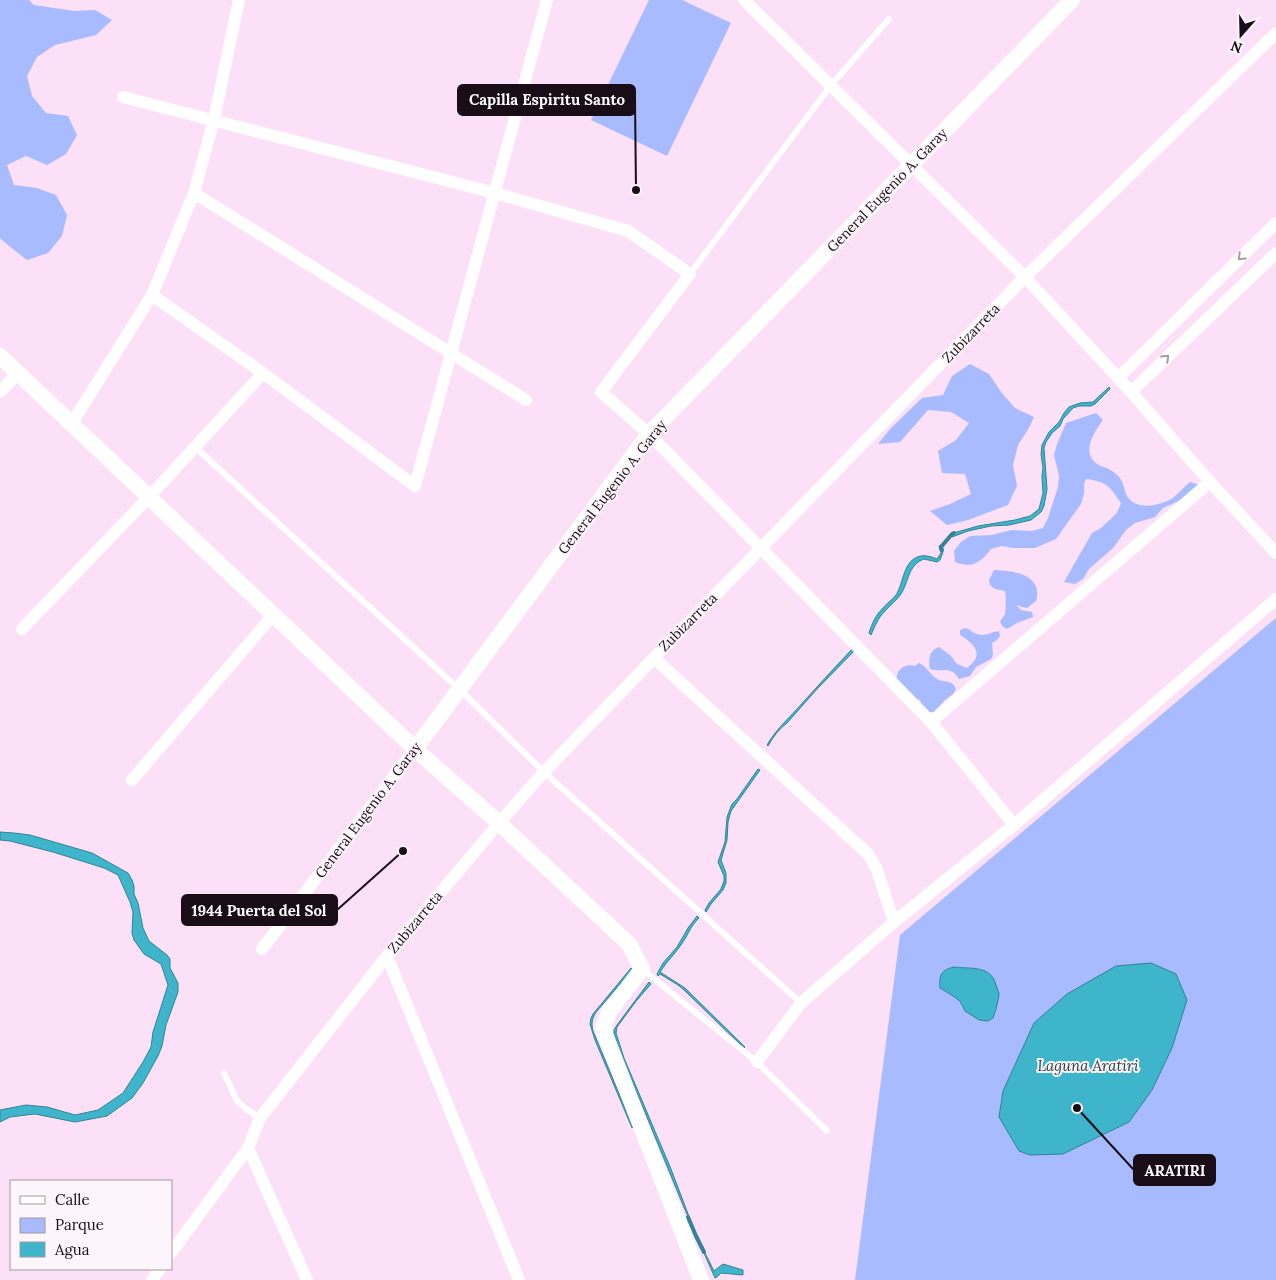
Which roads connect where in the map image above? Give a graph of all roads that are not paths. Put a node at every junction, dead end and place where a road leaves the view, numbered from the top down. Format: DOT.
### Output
graph roads {
  1 [pos="239,0"];
  2 [pos="547,0"];
  3 [pos="744,0"];
  4 [pos="1072,0"];
  5 [pos="889,19"];
  6 [pos="1276,34"];
  7 [pos="831,85"];
  8 [pos="123,97"];
  9 [pos="214,119"];
  10 [pos="912,164"];
  11 [pos="194,193"];
  12 [pos="495,193"];
  13 [pos="1276,223"];
  14 [pos="1273,261"];
  15 [pos="690,274"];
  16 [pos="1025,277"];
  17 [pos="152,295"];
  18 [pos="451,353"];
  19 [pos="0,356"];
  20 [pos="19,372"];
  21 [pos="263,373"];
  22 [pos="1118,378"];
  23 [pos="0,392"];
  24 [pos="1131,392"];
  25 [pos="526,400"];
  26 [pos="72,423"];
  27 [pos="649,434"];
  28 [pos="195,447"];
  29 [pos="1210,482"];
  30 [pos="150,496"];
  31 [pos="761,548"];
  32 [pos="1276,553"];
  33 [pos="1276,599"];
  34 [pos="274,614"];
  35 [pos="22,629"];
  36 [pos="654,658"];
  37 [pos="459,689"];
  38 [pos="931,722"];
  39 [pos="415,749"];
  40 [pos="544,772"];
  41 [pos="132,780"];
  42 [pos="499,823"];
  43 [pos="1014,825"];
  44 [pos="894,922"];
  45 [pos="262,949"];
  46 [pos="387,956"];
  47 [pos="642,970"];
  48 [pos="801,1003"];
  49 [pos="757,1062"];
  50 [pos="224,1073"];
  51 [pos="260,1118"];
  52 [pos="827,1131"];
  53 [pos="248,1148"];
  54 [pos="172,1252"];
  55 [pos="698,1274"];
  56 [pos="307,1280"];
  57 [pos="519,1280"];
  1 -- 9 [label="street"];
  2 -- 12 [label="street"];
  3 -- 7 [label="street"];
  4 -- 10 [label="street, General Eugenio A. Garay"];
  5 -- 7 [label="lane"];
  6 -- 16 [label="street, Zubizarreta"];
  7 -- 10 [label="street"];
  7 -- 15 [label="lane"];
  8 -- 9 [label="street"];
  9 -- 11 [label="street"];
  9 -- 12 [label="street"];
  10 -- 16 [label="street"];
  10 -- 27 [label="street, General Eugenio A. Garay"];
  11 -- 17 [label="street"];
  11 -- 18 [label="street"];
  12 -- 15 [label="street"];
  12 -- 18 [label="street"];
  13 -- 22 [label="street, one-way"];
  24 -- 14 [label="street, one-way"];
  15 -- 27 [label="street"];
  16 -- 22 [label="street"];
  16 -- 31 [label="street, Zubizarreta"];
  17 -- 21 [label="street"];
  17 -- 26 [label="street"];
  18 -- 21 [label="street"];
  18 -- 25 [label="street"];
  19 -- 20 [label="street"];
  20 -- 23 [label="street"];
  20 -- 26 [label="street"];
  21 -- 28 [label="street"];
  22 -- 24 [label="street"];
  24 -- 29 [label="street"];
  26 -- 30 [label="street"];
  27 -- 31 [label="street"];
  27 -- 37 [label="street, General Eugenio A. Garay"];
  28 -- 30 [label="street"];
  28 -- 37 [label="lane"];
  29 -- 32 [label="street"];
  29 -- 38 [label="street"];
  30 -- 34 [label="street"];
  30 -- 35 [label="street"];
  31 -- 36 [label="street, Zubizarreta"];
  31 -- 38 [label="street"];
  33 -- 43 [label="street"];
  34 -- 39 [label="street"];
  34 -- 41 [label="street"];
  36 -- 40 [label="street, Zubizarreta"];
  36 -- 44 [label="street"];
  37 -- 39 [label="street, General Eugenio A. Garay"];
  37 -- 40 [label="lane"];
  38 -- 43 [label="street"];
  39 -- 42 [label="street"];
  39 -- 45 [label="street, General Eugenio A. Garay"];
  40 -- 42 [label="street, Zubizarreta"];
  40 -- 48 [label="lane"];
  42 -- 46 [label="street, Zubizarreta"];
  42 -- 47 [label="street"];
  43 -- 44 [label="street"];
  44 -- 48 [label="street"];
  46 -- 51 [label="street, Zubizarreta"];
  46 -- 57 [label="street"];
  47 -- 49 [label="lane"];
  47 -- 55 [label="street"];
  48 -- 49 [label="street"];
  49 -- 52 [label="lane"];
  50 -- 51 [label="lane"];
  51 -- 53 [label="street, Zubizarreta"];
  53 -- 54 [label="street, Zubizarreta"];
  53 -- 56 [label="street"];
}
